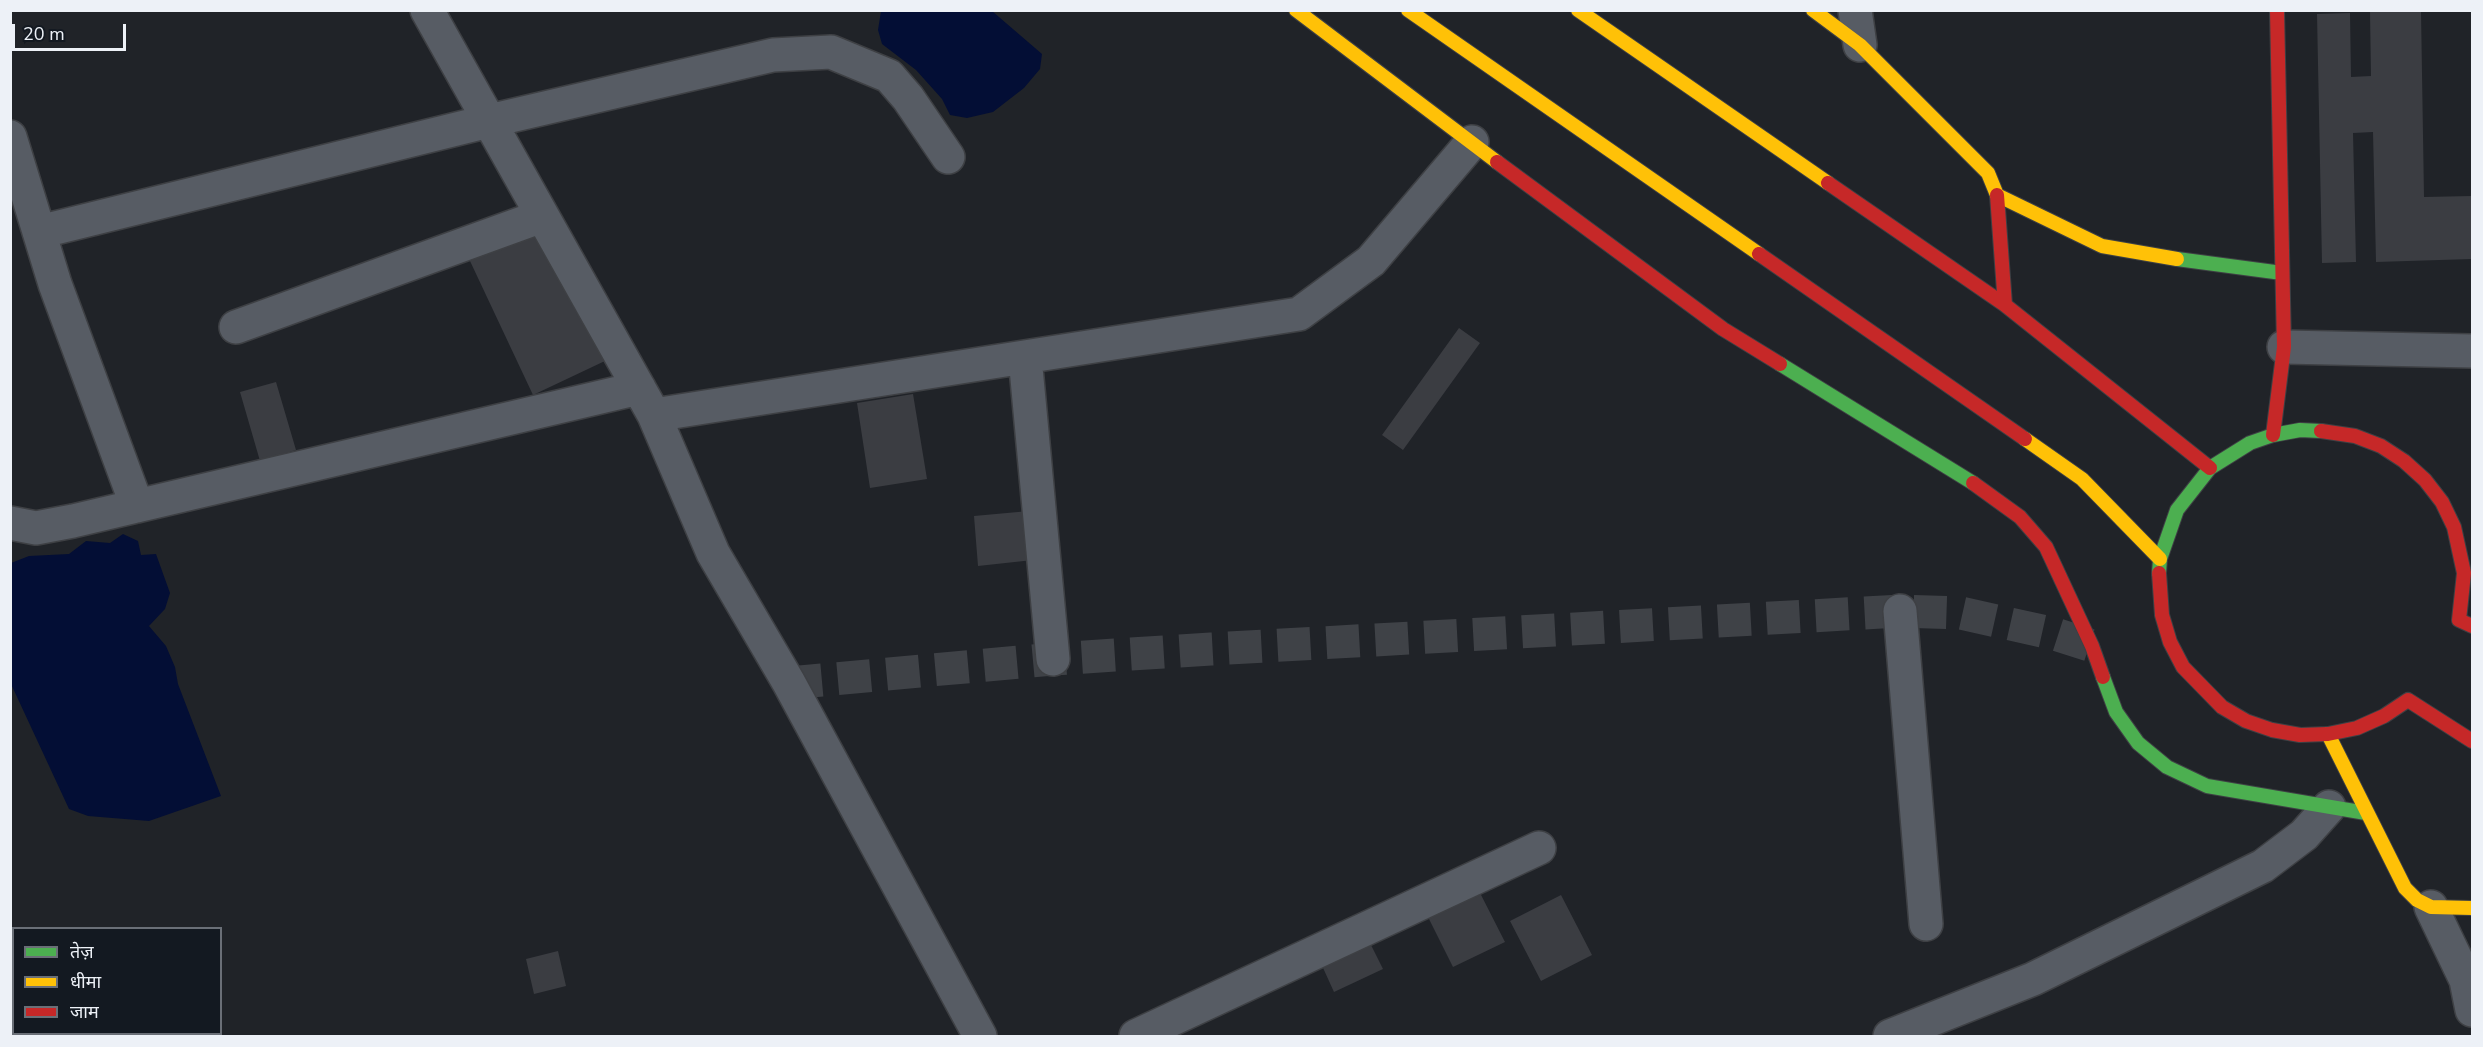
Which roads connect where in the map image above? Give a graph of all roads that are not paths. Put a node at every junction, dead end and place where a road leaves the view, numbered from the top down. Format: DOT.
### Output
graph roads {
  1 [pos="426,10"];
  2 [pos="1296,10"];
  3 [pos="1408,10"];
  4 [pos="1578,10"];
  5 [pos="1813,10"];
  6 [pos="1855,10"];
  7 [pos="2277,10"];
  8 [pos="1860,45"];
  9 [pos="489,121"];
  10 [pos="10,136"];
  11 [pos="1472,142"];
  12 [pos="948,156"];
  13 [pos="1997,195"];
  14 [pos="542,216"];
  15 [pos="39,232"];
  16 [pos="2282,273"];
  17 [pos="2005,305"];
  18 [pos="236,327"];
  19 [pos="2284,347"];
  20 [pos="2472,351"];
  21 [pos="1025,357"];
  22 [pos="646,401"];
  23 [pos="2273,435"];
  24 [pos="2210,468"];
  25 [pos="137,506"];
  26 [pos="10,524"];
  27 [pos="2463,524"];
  28 [pos="2160,559"];
  29 [pos="1900,611"];
  30 [pos="2472,626"];
  31 [pos="1053,659"];
  32 [pos="2328,734"];
  33 [pos="2472,741"];
  34 [pos="2329,807"];
  35 [pos="2366,813"];
  36 [pos="1539,848"];
  37 [pos="2431,907"];
  38 [pos="2472,908"];
  39 [pos="1926,924"];
  40 [pos="2472,1010"];
  41 [pos="980,1036"];
  42 [pos="1136,1036"];
  43 [pos="1890,1036"];
  1 -- 9 [label="street"];
  2 -- 11 [label="street"];
  3 -- 28 [label="street"];
  4 -- 17 [label="street"];
  5 -- 8 [label="street"];
  6 -- 8 [label="street"];
  7 -- 16 [label="street"];
  8 -- 13 [label="street"];
  9 -- 12 [label="street"];
  9 -- 14 [label="street"];
  9 -- 15 [label="street"];
  10 -- 15 [label="street"];
  11 -- 21 [label="street"];
  11 -- 34 [label="street"];
  13 -- 16 [label="street"];
  13 -- 17 [label="street"];
  14 -- 18 [label="street"];
  14 -- 22 [label="street"];
  15 -- 25 [label="street"];
  16 -- 19 [label="street"];
  17 -- 24 [label="street"];
  19 -- 20 [label="street"];
  19 -- 23 [label="street"];
  21 -- 22 [label="street"];
  21 -- 31 [label="street"];
  22 -- 25 [label="street"];
  22 -- 41 [label="street"];
  23 -- 24 [label="street"];
  23 -- 27 [label="street"];
  24 -- 28 [label="street"];
  25 -- 26 [label="street"];
  27 -- 30 [label="street"];
  28 -- 32 [label="street"];
  29 -- 39 [label="street"];
  32 -- 33 [label="street"];
  32 -- 35 [label="street"];
  34 -- 35 [label="street"];
  34 -- 43 [label="street"];
  35 -- 37 [label="street"];
  36 -- 42 [label="street"];
  37 -- 38 [label="street"];
  37 -- 40 [label="street"];
}
